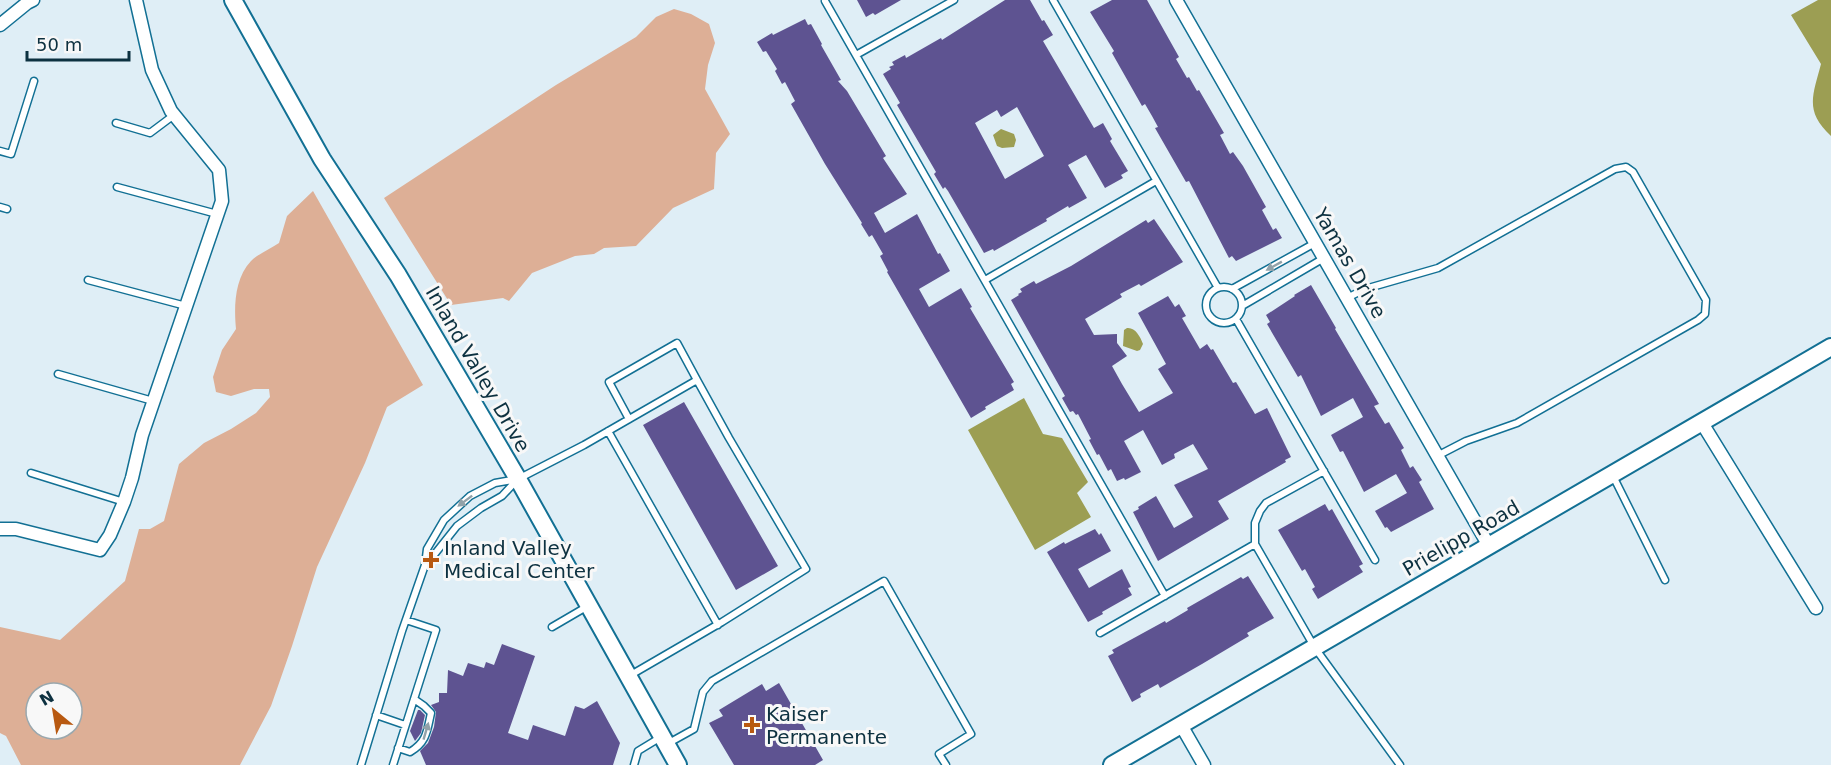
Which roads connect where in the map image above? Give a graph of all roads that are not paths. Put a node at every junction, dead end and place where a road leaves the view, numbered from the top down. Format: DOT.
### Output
graph roads {
  1 [pos="33,0"];
  2 [pos="136,0"];
  3 [pos="233,0"];
  4 [pos="954,0"];
  5 [pos="1053,0"];
  6 [pos="1176,0"];
  7 [pos="825,1"];
  8 [pos="0,25"];
  9 [pos="856,55"];
  10 [pos="34,81"];
  11 [pos="174,115"];
  12 [pos="116,123"];
  13 [pos="0,152"];
  14 [pos="1156,181"];
  15 [pos="117,187"];
  16 [pos="217,214"];
  17 [pos="1315,243"];
  18 [pos="1324,258"];
  19 [pos="88,280"];
  20 [pos="985,280"];
  21 [pos="1218,288"];
  22 [pos="1232,289"];
  23 [pos="1347,298"];
  24 [pos="186,306"];
  25 [pos="1242,306"];
  26 [pos="1236,319"];
  27 [pos="1831,347"];
  28 [pos="58,374"];
  29 [pos="697,380"];
  30 [pos="154,401"];
  31 [pos="628,419"];
  32 [pos="1702,423"];
  33 [pos="608,431"];
  34 [pos="1437,456"];
  35 [pos="1324,471"];
  36 [pos="31,473"];
  37 [pos="1613,474"];
  38 [pos="518,479"];
  39 [pos="124,502"];
  40 [pos="0,529"];
  41 [pos="1256,544"];
  42 [pos="1489,546"];
  43 [pos="1376,560"];
  44 [pos="425,565"];
  45 [pos="1665,580"];
  46 [pos="1165,596"];
  47 [pos="588,605"];
  48 [pos="1816,608"];
  49 [pos="406,620"];
  50 [pos="717,625"];
  51 [pos="552,627"];
  52 [pos="1100,633"];
  53 [pos="1315,648"];
  54 [pos="628,677"];
  55 [pos="414,699"];
  56 [pos="376,715"];
  57 [pos="405,725"];
  58 [pos="1181,725"];
  59 [pos="664,740"];
  60 [pos="398,748"];
  61 [pos="361,765"];
  62 [pos="393,765"];
  63 [pos="634,765"];
  64 [pos="678,765"];
  65 [pos="946,765"];
  66 [pos="1112,765"];
  67 [pos="1204,765"];
  68 [pos="1400,765"];
  1 -- 8 [label="street"];
  2 -- 11 [label="street"];
  3 -- 38 [label="street, Inland Valley Drive"];
  4 -- 9 [label="lane"];
  5 -- 14 [label="lane"];
  6 -- 17 [label="street, Yamas Drive"];
  7 -- 9 [label="lane"];
  9 -- 20 [label="lane"];
  10 -- 13 [label="lane"];
  11 -- 12 [label="lane"];
  11 -- 16 [label="street"];
  14 -- 20 [label="lane"];
  14 -- 21 [label="lane"];
  15 -- 16 [label="lane"];
  16 -- 24 [label="street"];
  17 -- 18 [label="street, Yamas Drive"];
  17 -- 22 [label="lane, one-way"];
  18 -- 23 [label="street, Yamas Drive"];
  18 -- 25 [label="lane"];
  19 -- 24 [label="lane"];
  20 -- 46 [label="lane"];
  21 -- 22 [label="lane"];
  21 -- 26 [label="lane"];
  22 -- 25 [label="lane"];
  23 -- 34 [label="street, Yamas Drive"];
  23 -- 34 [label="lane"];
  24 -- 30 [label="street"];
  25 -- 26 [label="lane"];
  26 -- 35 [label="lane"];
  27 -- 32 [label="street, Prielipp Road"];
  28 -- 30 [label="lane"];
  29 -- 31 [label="lane"];
  29 -- 31 [label="lane"];
  29 -- 50 [label="lane"];
  30 -- 39 [label="street"];
  31 -- 33 [label="lane"];
  32 -- 37 [label="street, Prielipp Road"];
  32 -- 48 [label="street"];
  33 -- 38 [label="lane"];
  33 -- 50 [label="lane"];
  34 -- 42 [label="street, Yamas Drive"];
  35 -- 41 [label="lane"];
  35 -- 43 [label="lane"];
  36 -- 39 [label="lane"];
  37 -- 42 [label="street, Prielipp Road"];
  37 -- 45 [label="lane"];
  38 -- 44 [label="lane"];
  38 -- 44 [label="lane, one-way"];
  38 -- 47 [label="street, Inland Valley Drive"];
  39 -- 40 [label="street"];
  41 -- 46 [label="lane"];
  41 -- 53 [label="lane"];
  42 -- 53 [label="street, Prielipp Road"];
  44 -- 49 [label="lane"];
  46 -- 52 [label="lane"];
  47 -- 51 [label="lane"];
  47 -- 54 [label="street, Inland Valley Drive"];
  49 -- 55 [label="lane"];
  49 -- 56 [label="lane"];
  50 -- 54 [label="lane"];
  53 -- 58 [label="street, Prielipp Road"];
  53 -- 68 [label="lane"];
  54 -- 59 [label="street, Inland Valley Drive"];
  55 -- 57 [label="lane"];
  60 -- 55 [label="lane, one-way"];
  56 -- 57 [label="lane"];
  56 -- 61 [label="lane"];
  57 -- 60 [label="lane"];
  58 -- 66 [label="street, Prielipp Road"];
  58 -- 67 [label="street"];
  59 -- 63 [label="lane"];
  59 -- 64 [label="street, Inland Valley Drive"];
  59 -- 65 [label="lane"];
  60 -- 62 [label="lane"];
}
